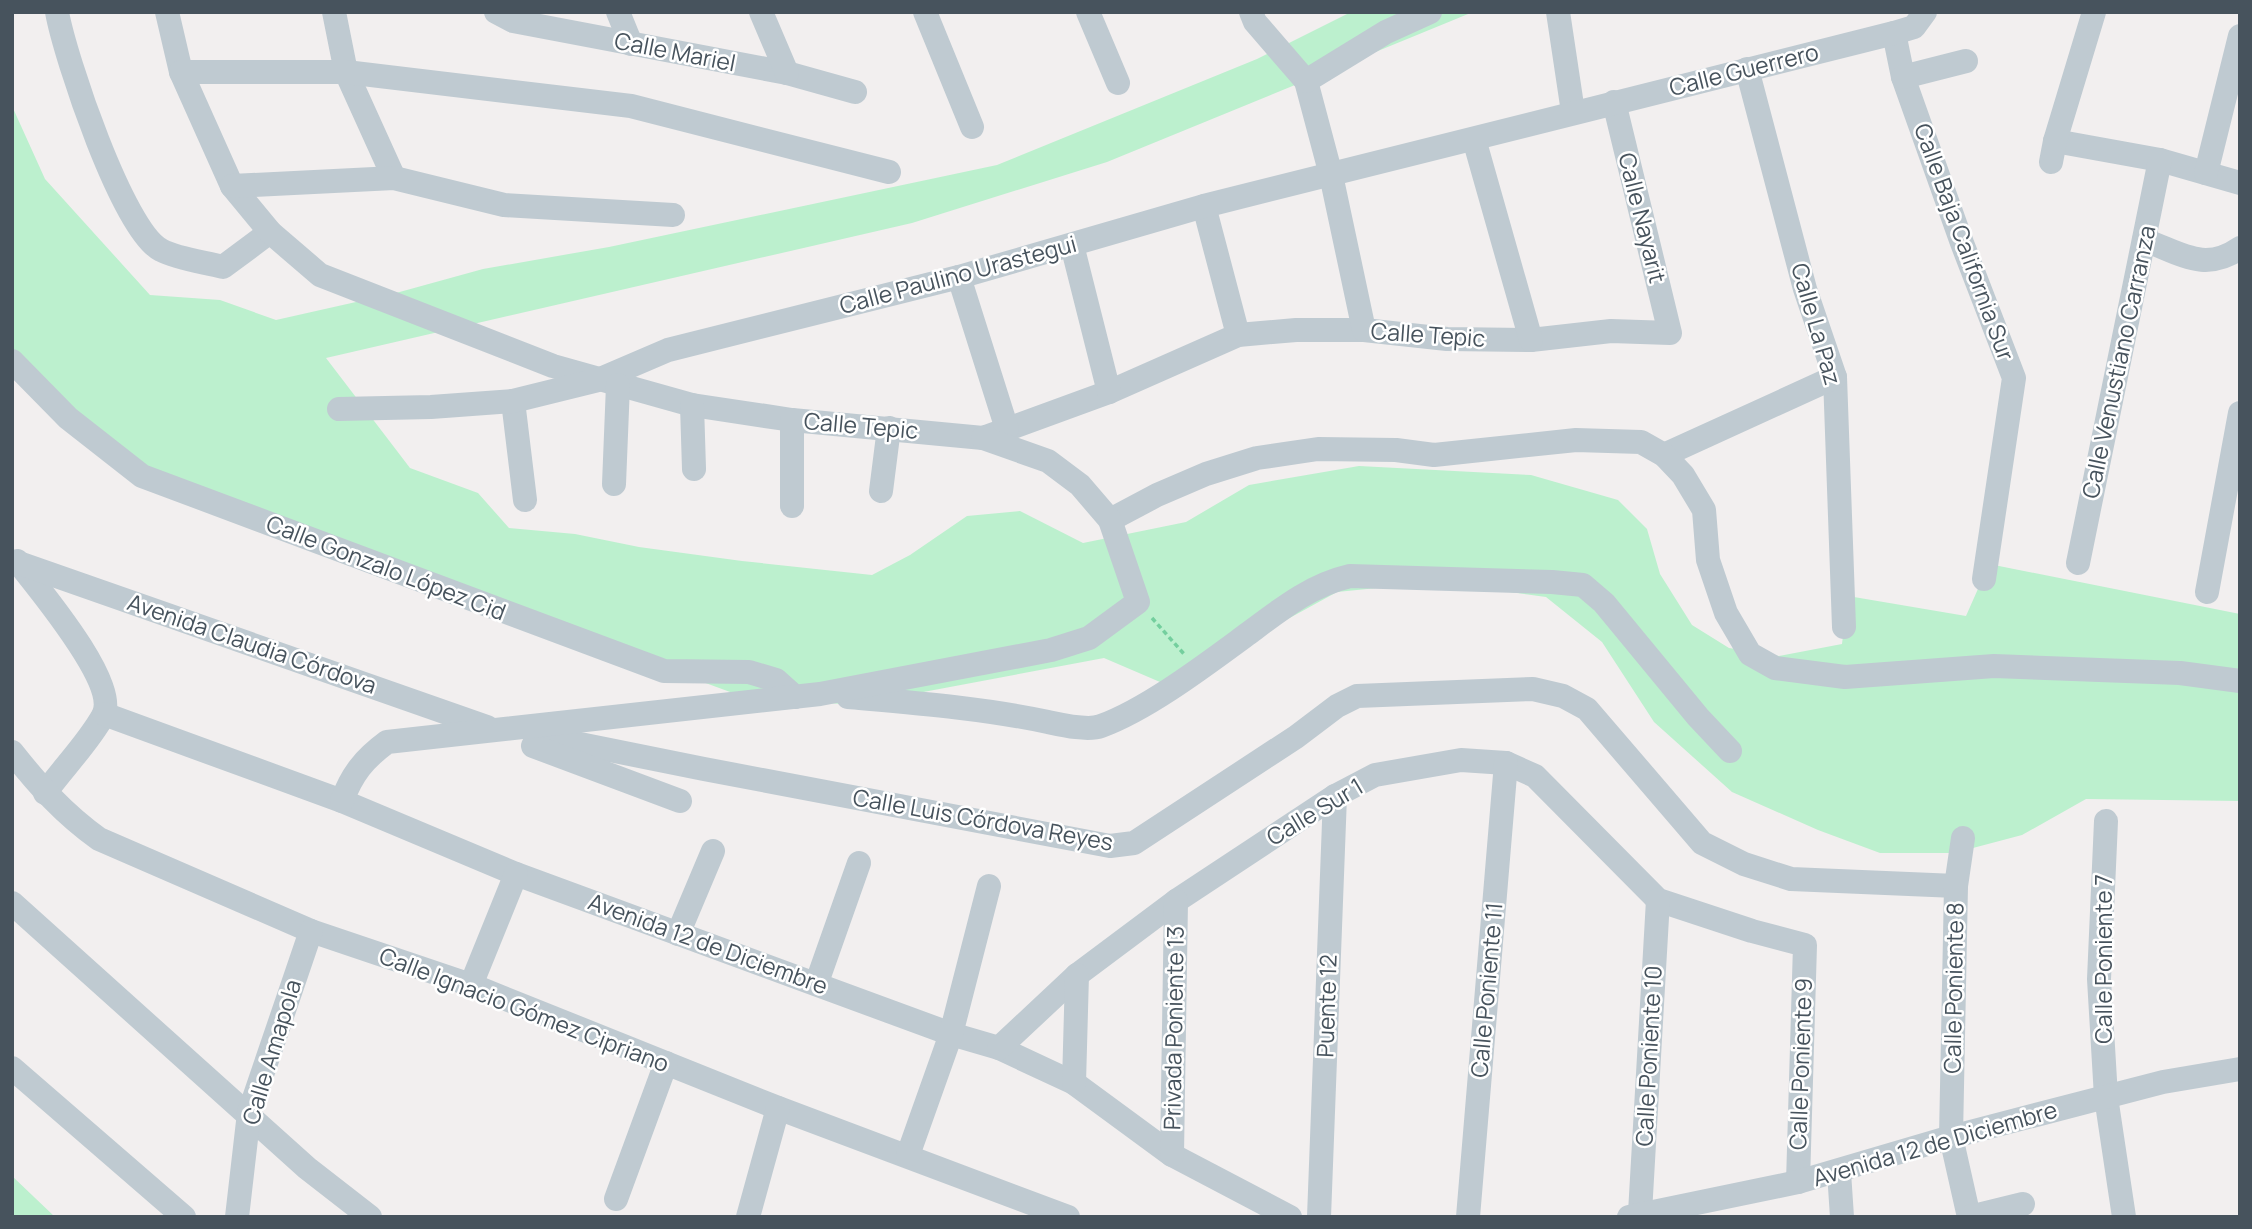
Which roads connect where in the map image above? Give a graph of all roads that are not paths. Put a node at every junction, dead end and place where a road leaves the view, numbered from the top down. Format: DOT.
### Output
graph roads {
  1 [pos="57,12"];
  2 [pos="167,12"];
  3 [pos="334,12"];
  4 [pos="496,12"];
  5 [pos="618,12"];
  6 [pos="761,12"];
  7 [pos="925,12"];
  8 [pos="1088,12"];
  9 [pos="1430,12"];
  10 [pos="1558,12"];
  11 [pos="2094,12"];
  12 [pos="1253,17"];
  13 [pos="1911,24"];
  14 [pos="2240,36"];
  15 [pos="631,44"];
  16 [pos="1966,61"];
  17 [pos="1747,69"];
  18 [pos="181,72"];
  19 [pos="346,72"];
  20 [pos="787,73"];
  21 [pos="1903,77"];
  22 [pos="1306,81"];
  23 [pos="1118,83"];
  24 [pos="855,92"];
  25 [pos="1614,102"];
  26 [pos="1573,112"];
  27 [pos="972,127"];
  28 [pos="1474,139"];
  29 [pos="2160,160"];
  30 [pos="889,172"];
  31 [pos="2206,173"];
  32 [pos="1331,175"];
  33 [pos="394,178"];
  34 [pos="2240,183"];
  35 [pos="232,186"];
  36 [pos="1205,206"];
  37 [pos="673,215"];
  38 [pos="270,232"];
  39 [pos="2144,240"];
  40 [pos="1072,245"];
  41 [pos="2240,248"];
  42 [pos="959,277"];
  43 [pos="1364,330"];
  44 [pos="1670,333"];
  45 [pos="1238,335"];
  46 [pos="1531,340"];
  47 [pos="12,360"];
  48 [pos="1835,377"];
  49 [pos="608,382"];
  50 [pos="1109,392"];
  51 [pos="513,401"];
  52 [pos="692,405"];
  53 [pos="340,408"];
  54 [pos="2240,413"];
  55 [pos="792,419"];
  56 [pos="889,428"];
  57 [pos="1007,429"];
  58 [pos="983,438"];
  59 [pos="1664,455"];
  60 [pos="694,469"];
  61 [pos="614,484"];
  62 [pos="881,491"];
  63 [pos="525,500"];
  64 [pos="792,506"];
  65 [pos="1113,529"];
  66 [pos="15,558"];
  67 [pos="2078,563"];
  68 [pos="1984,579"];
  69 [pos="2207,592"];
  70 [pos="1844,627"];
  71 [pos="2240,681"];
  72 [pos="820,694"];
  73 [pos="795,697"];
  74 [pos="104,713"];
  75 [pos="495,730"];
  76 [pos="528,736"];
  77 [pos="1730,751"];
  78 [pos="12,752"];
  79 [pos="1506,763"];
  80 [pos="45,793"];
  81 [pos="1335,796"];
  82 [pos="342,801"];
  83 [pos="680,801"];
  84 [pos="2106,821"];
  85 [pos="1963,838"];
  86 [pos="713,851"];
  87 [pos="859,863"];
  88 [pos="516,874"];
  89 [pos="989,886"];
  90 [pos="1956,886"];
  91 [pos="1658,900"];
  92 [pos="1176,901"];
  93 [pos="12,903"];
  94 [pos="311,931"];
  95 [pos="678,934"];
  96 [pos="1805,945"];
  97 [pos="1077,975"];
  98 [pos="817,982"];
  99 [pos="471,985"];
  100 [pos="951,1034"];
  101 [pos="999,1048"];
  102 [pos="666,1063"];
  103 [pos="12,1068"];
  104 [pos="2240,1069"];
  105 [pos="1074,1083"];
  106 [pos="2106,1097"];
  107 [pos="778,1108"];
  108 [pos="249,1113"];
  109 [pos="1951,1137"];
  110 [pos="908,1155"];
  111 [pos="1172,1155"];
  112 [pos="1839,1172"];
  113 [pos="1798,1182"];
  114 [pos="616,1199"];
  115 [pos="2023,1204"];
  116 [pos="1696,1211"];
  117 [pos="1635,1215"];
  118 [pos="184,1217"];
  119 [pos="237,1217"];
  120 [pos="370,1217"];
  121 [pos="748,1217"];
  122 [pos="1068,1217"];
  123 [pos="1290,1217"];
  124 [pos="1319,1217"];
  125 [pos="1468,1217"];
  126 [pos="1842,1217"];
  127 [pos="1970,1217"];
  128 [pos="2124,1217"];
  1 -- 38 [label="street"];
  2 -- 18 [label="street, Calle Tepic"];
  3 -- 19 [label="street"];
  4 -- 15 [label="street, Calle Mariel"];
  5 -- 15 [label="street"];
  6 -- 20 [label="street"];
  7 -- 27 [label="street"];
  8 -- 23 [label="street"];
  9 -- 22 [label="street"];
  10 -- 26 [label="street"];
  11 -- 29 [label="street"];
  12 -- 22 [label="street"];
  13 -- 17 [label="street, Calle Guerrero"];
  13 -- 21 [label="street, Calle Baja California Sur"];
  14 -- 31 [label="street"];
  15 -- 20 [label="street, Calle Mariel"];
  16 -- 21 [label="street"];
  17 -- 25 [label="street, Calle Guerrero"];
  17 -- 48 [label="street, Calle La Paz"];
  18 -- 19 [label="street"];
  18 -- 35 [label="street, Calle Tepic"];
  19 -- 30 [label="street"];
  19 -- 33 [label="street"];
  20 -- 24 [label="street, Calle Mariel"];
  21 -- 68 [label="street, Calle Baja California Sur"];
  22 -- 32 [label="street"];
  25 -- 26 [label="street, Calle Guerrero"];
  25 -- 44 [label="street, Calle Nayarit"];
  26 -- 28 [label="street, Calle Paulino Urastegui"];
  28 -- 32 [label="street, Calle Paulino Urastegui"];
  28 -- 46 [label="street"];
  29 -- 31 [label="street"];
  29 -- 39 [label="street, Calle Venustiano Carranza"];
  31 -- 34 [label="street"];
  32 -- 36 [label="street, Calle Paulino Urastegui"];
  32 -- 43 [label="street"];
  33 -- 35 [label="street"];
  33 -- 37 [label="street"];
  35 -- 38 [label="street, Calle Tepic"];
  36 -- 40 [label="street, Calle Paulino Urastegui"];
  36 -- 45 [label="street"];
  38 -- 49 [label="street, Calle Tepic"];
  39 -- 41 [label="street"];
  39 -- 67 [label="street, Calle Venustiano Carranza"];
  40 -- 42 [label="street, Calle Paulino Urastegui"];
  40 -- 50 [label="street"];
  42 -- 49 [label="street, Calle Paulino Urastegui"];
  42 -- 57 [label="street"];
  43 -- 45 [label="street, Calle Tepic"];
  43 -- 46 [label="street, Calle Tepic"];
  44 -- 46 [label="street, Calle Tepic"];
  45 -- 50 [label="street, Calle Tepic"];
  47 -- 73 [label="street, Calle Gonzalo López Cid"];
  48 -- 59 [label="street"];
  48 -- 70 [label="street, Calle La Paz"];
  49 -- 51 [label="street, Calle Paulino Urastegui"];
  49 -- 52 [label="street, Calle Tepic"];
  49 -- 61 [label="street"];
  50 -- 57 [label="street, Calle Tepic"];
  51 -- 53 [label="street, Calle Paulino Urastegui"];
  51 -- 63 [label="street"];
  52 -- 55 [label="street, Calle Tepic"];
  52 -- 60 [label="street"];
  54 -- 69 [label="street"];
  55 -- 56 [label="street, Calle Tepic"];
  55 -- 64 [label="street"];
  56 -- 58 [label="street, Calle Tepic"];
  56 -- 62 [label="street"];
  57 -- 58 [label="street, Calle Tepic"];
  58 -- 65 [label="street"];
  59 -- 65 [label="street"];
  59 -- 71 [label="street"];
  65 -- 72 [label="street"];
  66 -- 74 [label="street"];
  66 -- 75 [label="street, Avenida Claudia Córdova"];
  72 -- 73 [label="street"];
  72 -- 77 [label="street"];
  73 -- 76 [label="street"];
  74 -- 80 [label="street"];
  74 -- 82 [label="street, Avenida 12 de Diciembre"];
  75 -- 76 [label="street"];
  75 -- 82 [label="street"];
  76 -- 83 [label="street"];
  76 -- 90 [label="street, Calle Luis Córdova Reyes"];
  78 -- 80 [label="street, Calle Ignacio Gómez Cipriano"];
  79 -- 81 [label="street, Calle Sur 1"];
  79 -- 91 [label="street, Calle Sur 1"];
  79 -- 125 [label="street, Calle Poniente 11"];
  80 -- 94 [label="street, Calle Ignacio Gómez Cipriano"];
  81 -- 92 [label="street, Calle Sur 1"];
  81 -- 124 [label="street, Puente 12"];
  82 -- 88 [label="street, Avenida 12 de Diciembre"];
  84 -- 106 [label="street, Calle Poniente 7"];
  85 -- 90 [label="street, Calle Poniente 8"];
  86 -- 95 [label="street"];
  87 -- 98 [label="street"];
  88 -- 95 [label="street, Avenida 12 de Diciembre"];
  88 -- 99 [label="street"];
  89 -- 100 [label="street"];
  90 -- 109 [label="street, Calle Poniente 8"];
  91 -- 96 [label="street, Calle Sur 1"];
  91 -- 117 [label="street, Calle Poniente 10"];
  92 -- 97 [label="street, Calle Sur 1"];
  92 -- 111 [label="street, Privada Poniente 13"];
  93 -- 108 [label="street"];
  94 -- 99 [label="street, Calle Ignacio Gómez Cipriano"];
  94 -- 108 [label="street, Calle Amapola"];
  95 -- 98 [label="street, Avenida 12 de Diciembre"];
  96 -- 113 [label="street, Calle Poniente 9"];
  97 -- 101 [label="street, Calle Sur 1"];
  97 -- 105 [label="street"];
  98 -- 100 [label="street, Avenida 12 de Diciembre"];
  99 -- 102 [label="street, Calle Ignacio Gómez Cipriano"];
  100 -- 101 [label="street, Avenida 12 de Diciembre"];
  100 -- 110 [label="street"];
  101 -- 105 [label="street, Avenida 12 de Diciembre"];
  102 -- 107 [label="street, Calle Ignacio Gómez Cipriano"];
  102 -- 114 [label="street"];
  103 -- 118 [label="street"];
  104 -- 106 [label="street, Avenida 12 de Diciembre"];
  105 -- 111 [label="street, Avenida 12 de Diciembre"];
  106 -- 109 [label="street, Avenida 12 de Diciembre"];
  106 -- 128 [label="street, Calle Poniente 7"];
  107 -- 110 [label="street, Calle Ignacio Gómez Cipriano"];
  107 -- 121 [label="street"];
  108 -- 119 [label="street, Calle Amapola"];
  108 -- 120 [label="street"];
  109 -- 112 [label="street, Avenida 12 de Diciembre"];
  109 -- 127 [label="street, Calle Poniente 8"];
  110 -- 122 [label="street, Calle Ignacio Gómez Cipriano"];
  111 -- 123 [label="street, Avenida 12 de Diciembre"];
  112 -- 113 [label="street, Avenida 12 de Diciembre"];
  112 -- 126 [label="street"];
  113 -- 116 [label="street, Avenida 12 de Diciembre"];
  115 -- 127 [label="street"];
  116 -- 117 [label="street, Avenida 12 de Diciembre"];
}
